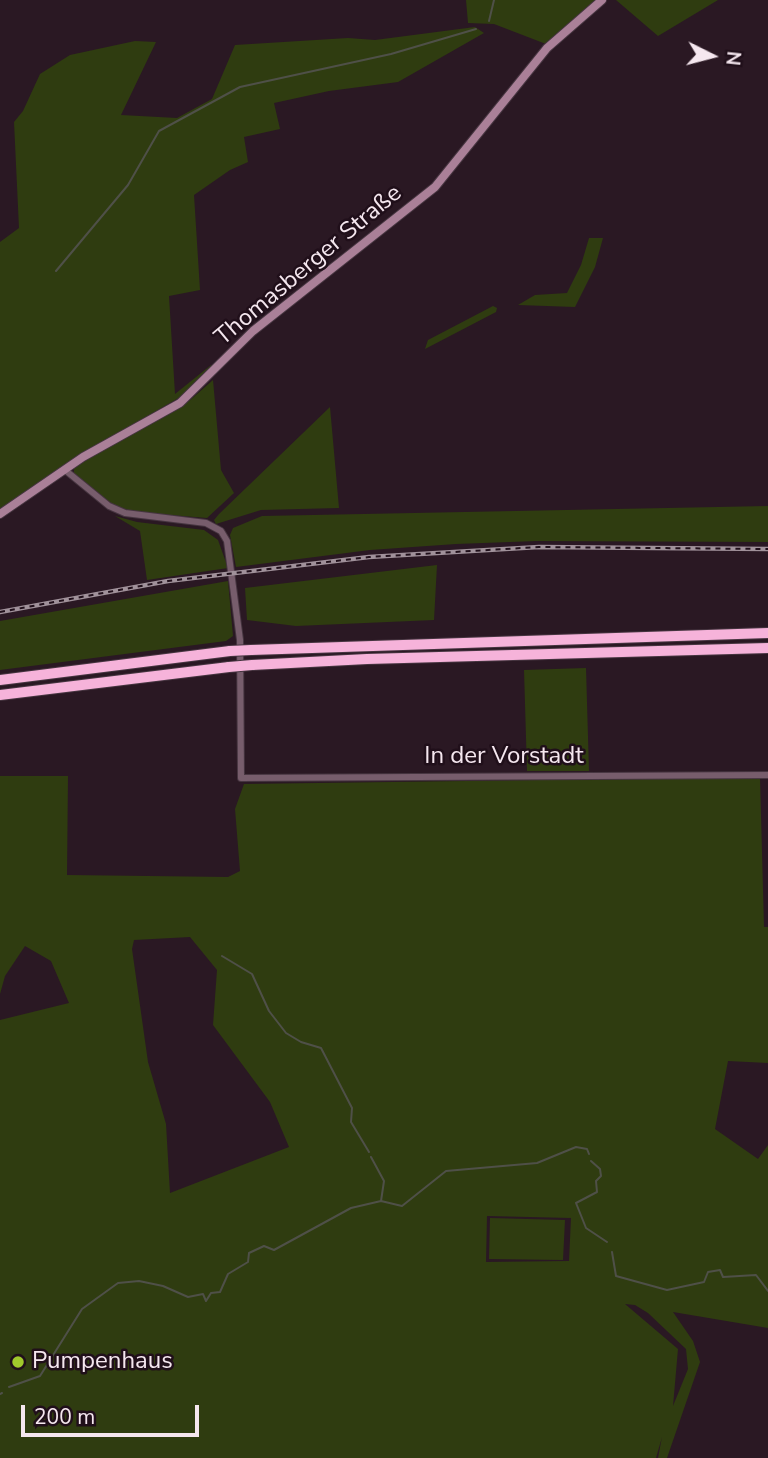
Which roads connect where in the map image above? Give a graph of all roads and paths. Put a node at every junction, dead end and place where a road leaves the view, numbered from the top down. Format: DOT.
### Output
graph roads {
  1 [pos="602,0"];
  2 [pos="65,470"];
  3 [pos="0,514"];
  4 [pos="768,633"];
  5 [pos="768,648"];
  6 [pos="0,680"];
  7 [pos="0,695"];
  8 [pos="768,775"];
  1 -- 2 [label="main road, Thomasberger Straße"];
  2 -- 3 [label="main road, Thomasberger Straße"];
  2 -- 8 [label="street, In der Vorstadt"];
  4 -- 6 [label="highway, bridge"];
  5 -- 7 [label="highway, bridge"];
}
